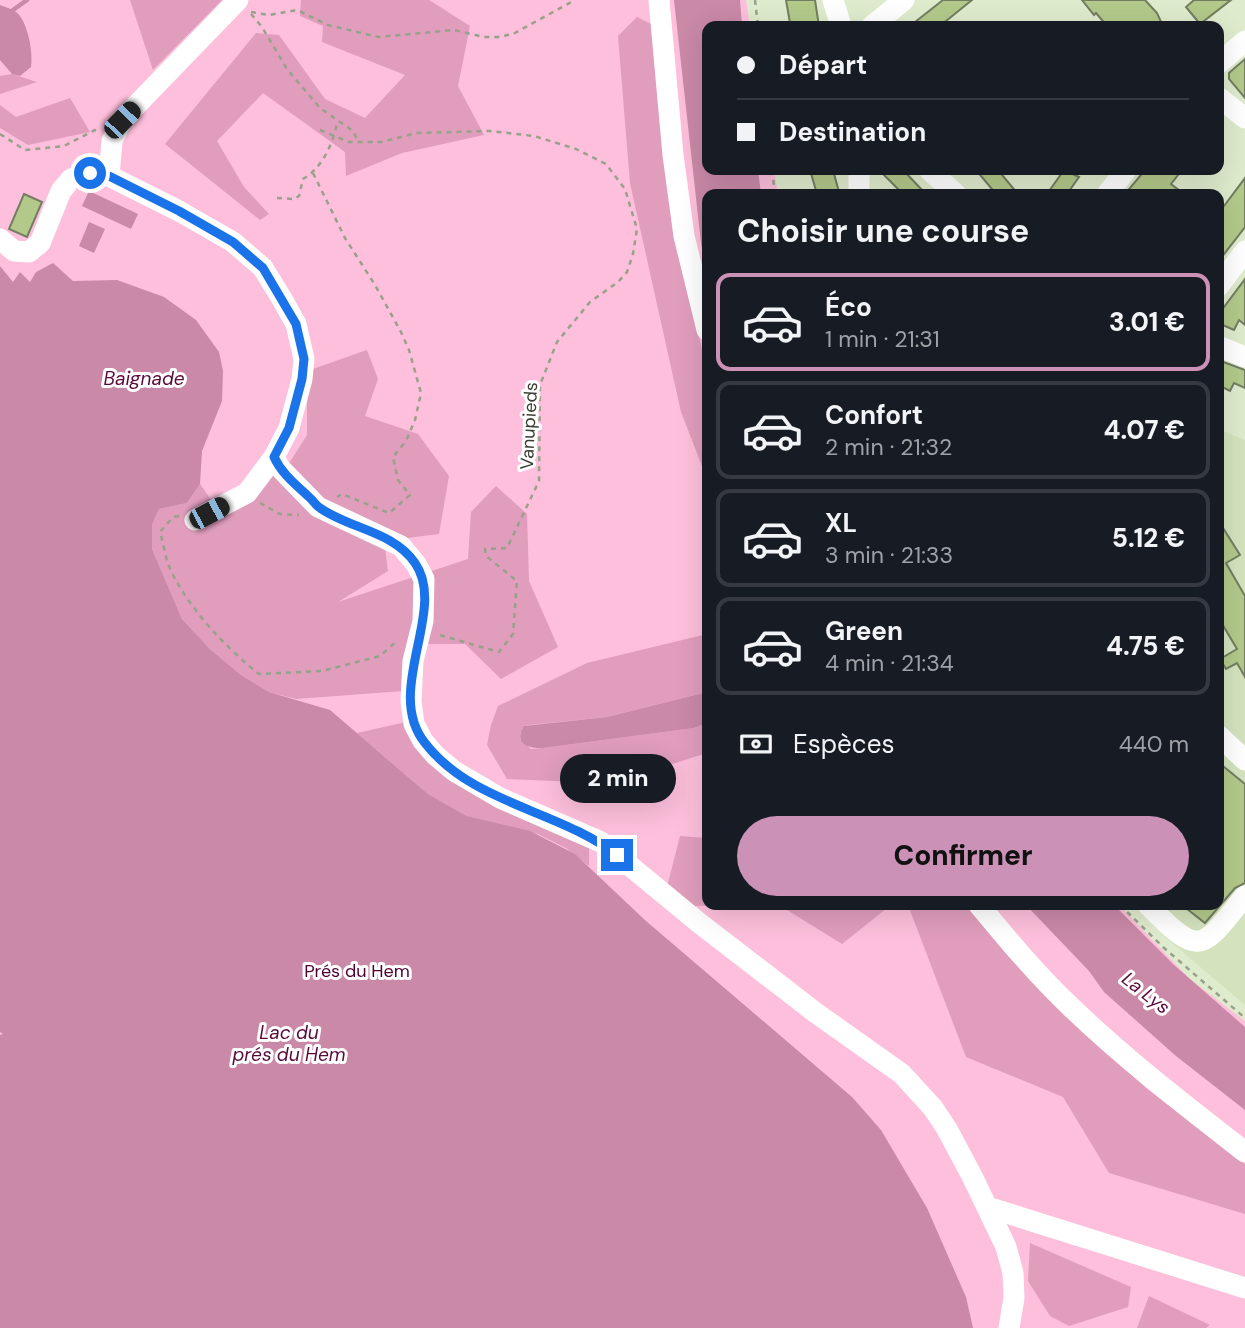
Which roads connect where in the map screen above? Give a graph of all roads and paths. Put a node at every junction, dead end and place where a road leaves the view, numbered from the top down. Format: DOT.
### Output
graph roads {
  1 [pos="238,0"];
  2 [pos="575,0"];
  3 [pos="659,0"];
  4 [pos="755,0"];
  5 [pos="833,0"];
  6 [pos="904,0"];
  7 [pos="757,21"];
  8 [pos="839,21"];
  9 [pos="878,21"];
  10 [pos="1245,41"];
  11 [pos="1224,59"];
  12 [pos="1224,102"];
  13 [pos="1245,118"];
  14 [pos="337,122"];
  15 [pos="118,129"];
  16 [pos="320,130"];
  17 [pos="0,134"];
  18 [pos="334,137"];
  19 [pos="359,142"];
  20 [pos="313,173"];
  21 [pos="935,175"];
  22 [pos="1122,175"];
  23 [pos="109,176"];
  24 [pos="950,189"];
  25 [pos="1111,189"];
  26 [pos="277,198"];
  27 [pos="0,239"];
  28 [pos="1245,251"];
  29 [pos="1224,279"];
  30 [pos="702,310"];
  31 [pos="1224,348"];
  32 [pos="1245,357"];
  33 [pos="274,457"];
  34 [pos="257,502"];
  35 [pos="318,508"];
  36 [pos="202,517"];
  37 [pos="420,631"];
  38 [pos="1224,741"];
  39 [pos="1224,752"];
  40 [pos="1245,761"];
  41 [pos="1245,896"];
  42 [pos="983,910"];
  43 [pos="1125,910"];
  44 [pos="1153,910"];
  45 [pos="1245,1018"];
  46 [pos="1245,1152"];
  47 [pos="990,1212"];
  48 [pos="1245,1288"];
  49 [pos="1009,1328"];
  1 -- 15 [label="street"];
  2 -- 14 [label="path"];
  3 -- 30 [label="street"];
  4 -- 7 [label="path"];
  5 -- 8 [label="street"];
  6 -- 9 [label="street"];
  10 -- 11 [label="street"];
  12 -- 13 [label="street"];
  14 -- 18 [label="path"];
  14 -- 19 [label="path"];
  15 -- 17 [label="path"];
  15 -- 23 [label="street"];
  16 -- 18 [label="path, Vanupieds"];
  18 -- 19 [label="path, Vanupieds"];
  18 -- 20 [label="path"];
  19 -- 37 [label="path, Vanupieds"];
  20 -- 26 [label="path"];
  20 -- 35 [label="path"];
  21 -- 24 [label="street"];
  22 -- 25 [label="street"];
  23 -- 27 [label="street"];
  23 -- 33 [label="street"];
  28 -- 29 [label="street"];
  31 -- 32 [label="street"];
  33 -- 35 [label="street"];
  33 -- 36 [label="street"];
  34 -- 35 [label="path"];
  35 -- 37 [label="street"];
  36 -- 37 [label="path"];
  37 -- 47 [label="street"];
  38 -- 40 [label="street"];
  39 -- 40 [label="street"];
  41 -- 44 [label="street"];
  42 -- 46 [label="street"];
  43 -- 45 [label="path"];
  47 -- 48 [label="street"];
  47 -- 49 [label="street"];
}
